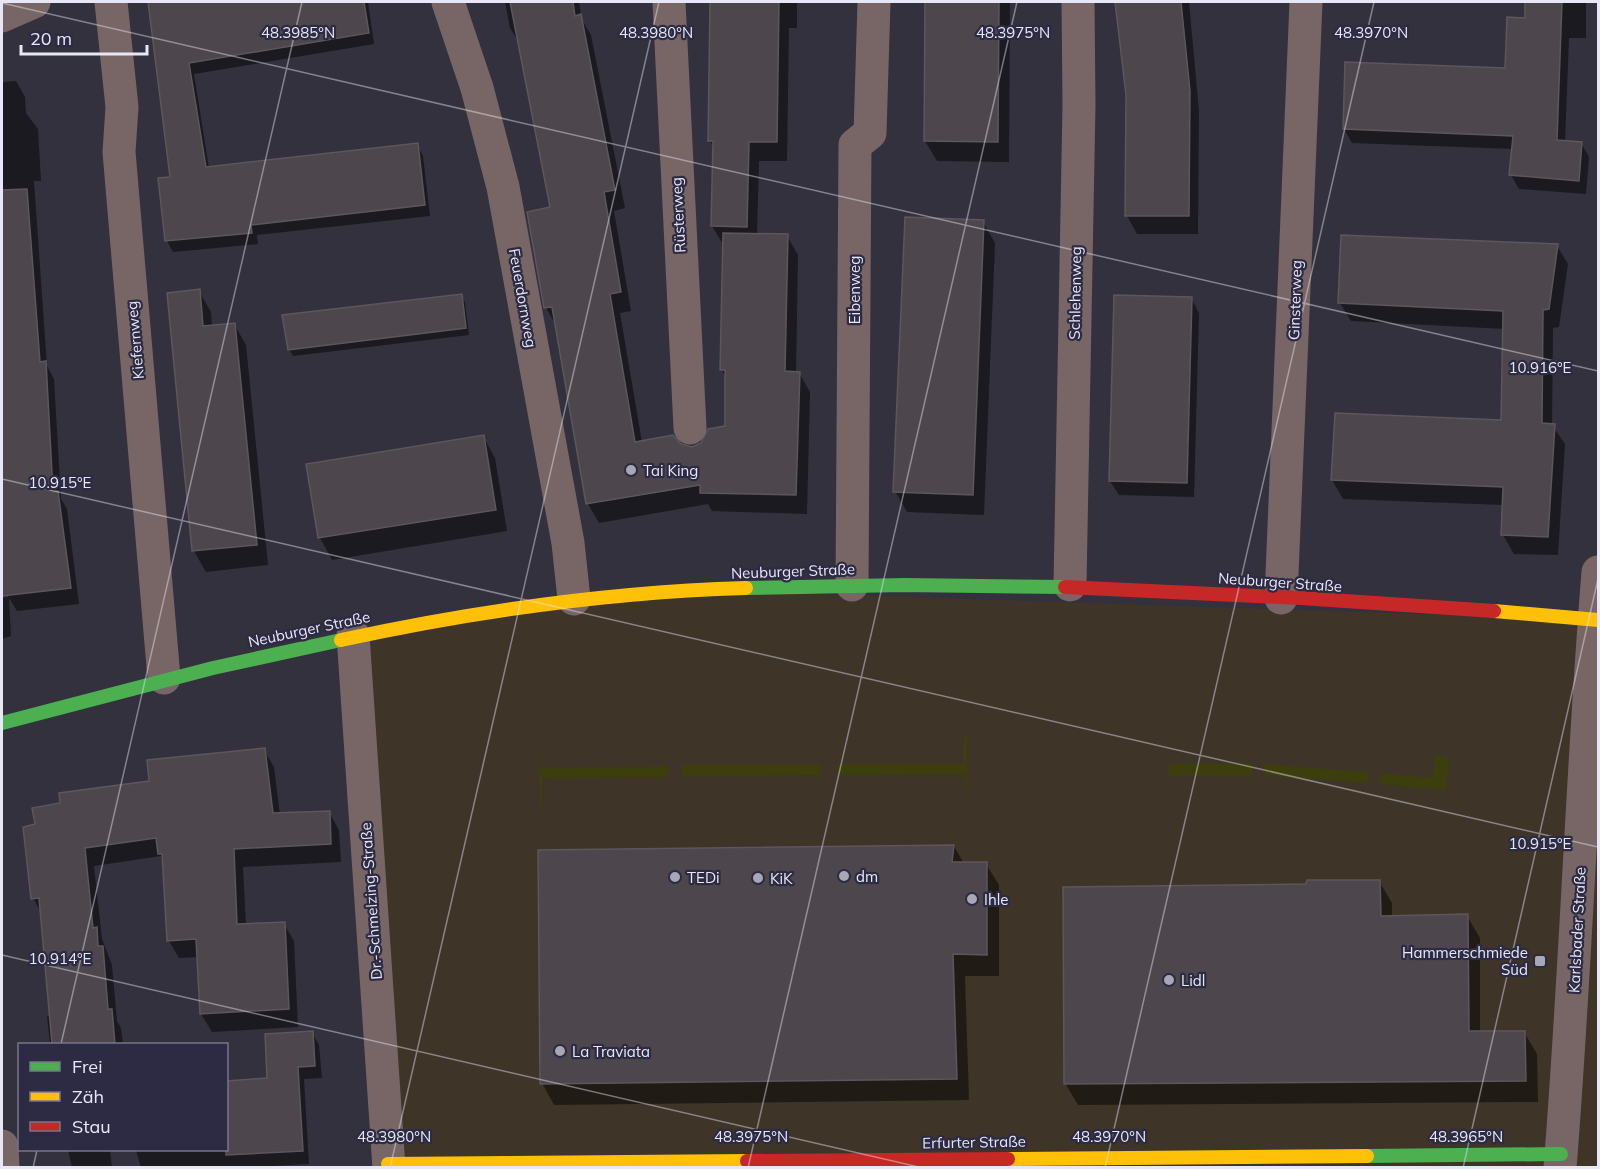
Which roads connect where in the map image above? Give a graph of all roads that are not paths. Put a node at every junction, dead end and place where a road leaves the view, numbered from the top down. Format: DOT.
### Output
graph roads {
  1 [pos="34,2"];
  2 [pos="111,2"];
  3 [pos="448,2"];
  4 [pos="669,2"];
  5 [pos="874,2"];
  6 [pos="1078,2"];
  7 [pos="1306,2"];
  8 [pos="2,16"];
  9 [pos="690,428"];
  10 [pos="1599,572"];
  11 [pos="852,585"];
  12 [pos="1070,585"];
  13 [pos="1281,598"];
  14 [pos="574,599"];
  15 [pos="1597,620"];
  16 [pos="353,635"];
  17 [pos="164,678"];
  18 [pos="2,723"];
  19 [pos="2,1146"];
  20 [pos="1560,1161"];
  21 [pos="388,1166"];
  22 [pos="3,1167"];
  1 -- 8 [label="street"];
  2 -- 17 [label="street, Kiefernweg"];
  3 -- 14 [label="street, Feuerdornweg"];
  4 -- 9 [label="street, Rüsterweg"];
  5 -- 11 [label="street, Eibenweg"];
  6 -- 12 [label="street, Schlehenweg"];
  7 -- 13 [label="street, Ginsterweg"];
  10 -- 15 [label="street, Karlsbader Straße"];
  11 -- 12 [label="street, Neuburger Straße"];
  11 -- 14 [label="street, Neuburger Straße"];
  12 -- 13 [label="street, Neuburger Straße"];
  13 -- 15 [label="street, Neuburger Straße"];
  14 -- 16 [label="street, Neuburger Straße"];
  15 -- 20 [label="street, Karlsbader Straße"];
  16 -- 17 [label="street, Neuburger Straße"];
  16 -- 21 [label="street, Dr.-Schmelzing-Straße"];
  17 -- 18 [label="street, Neuburger Straße"];
  19 -- 22 [label="street"];
  20 -- 21 [label="street, Erfurter Straße"];
}
